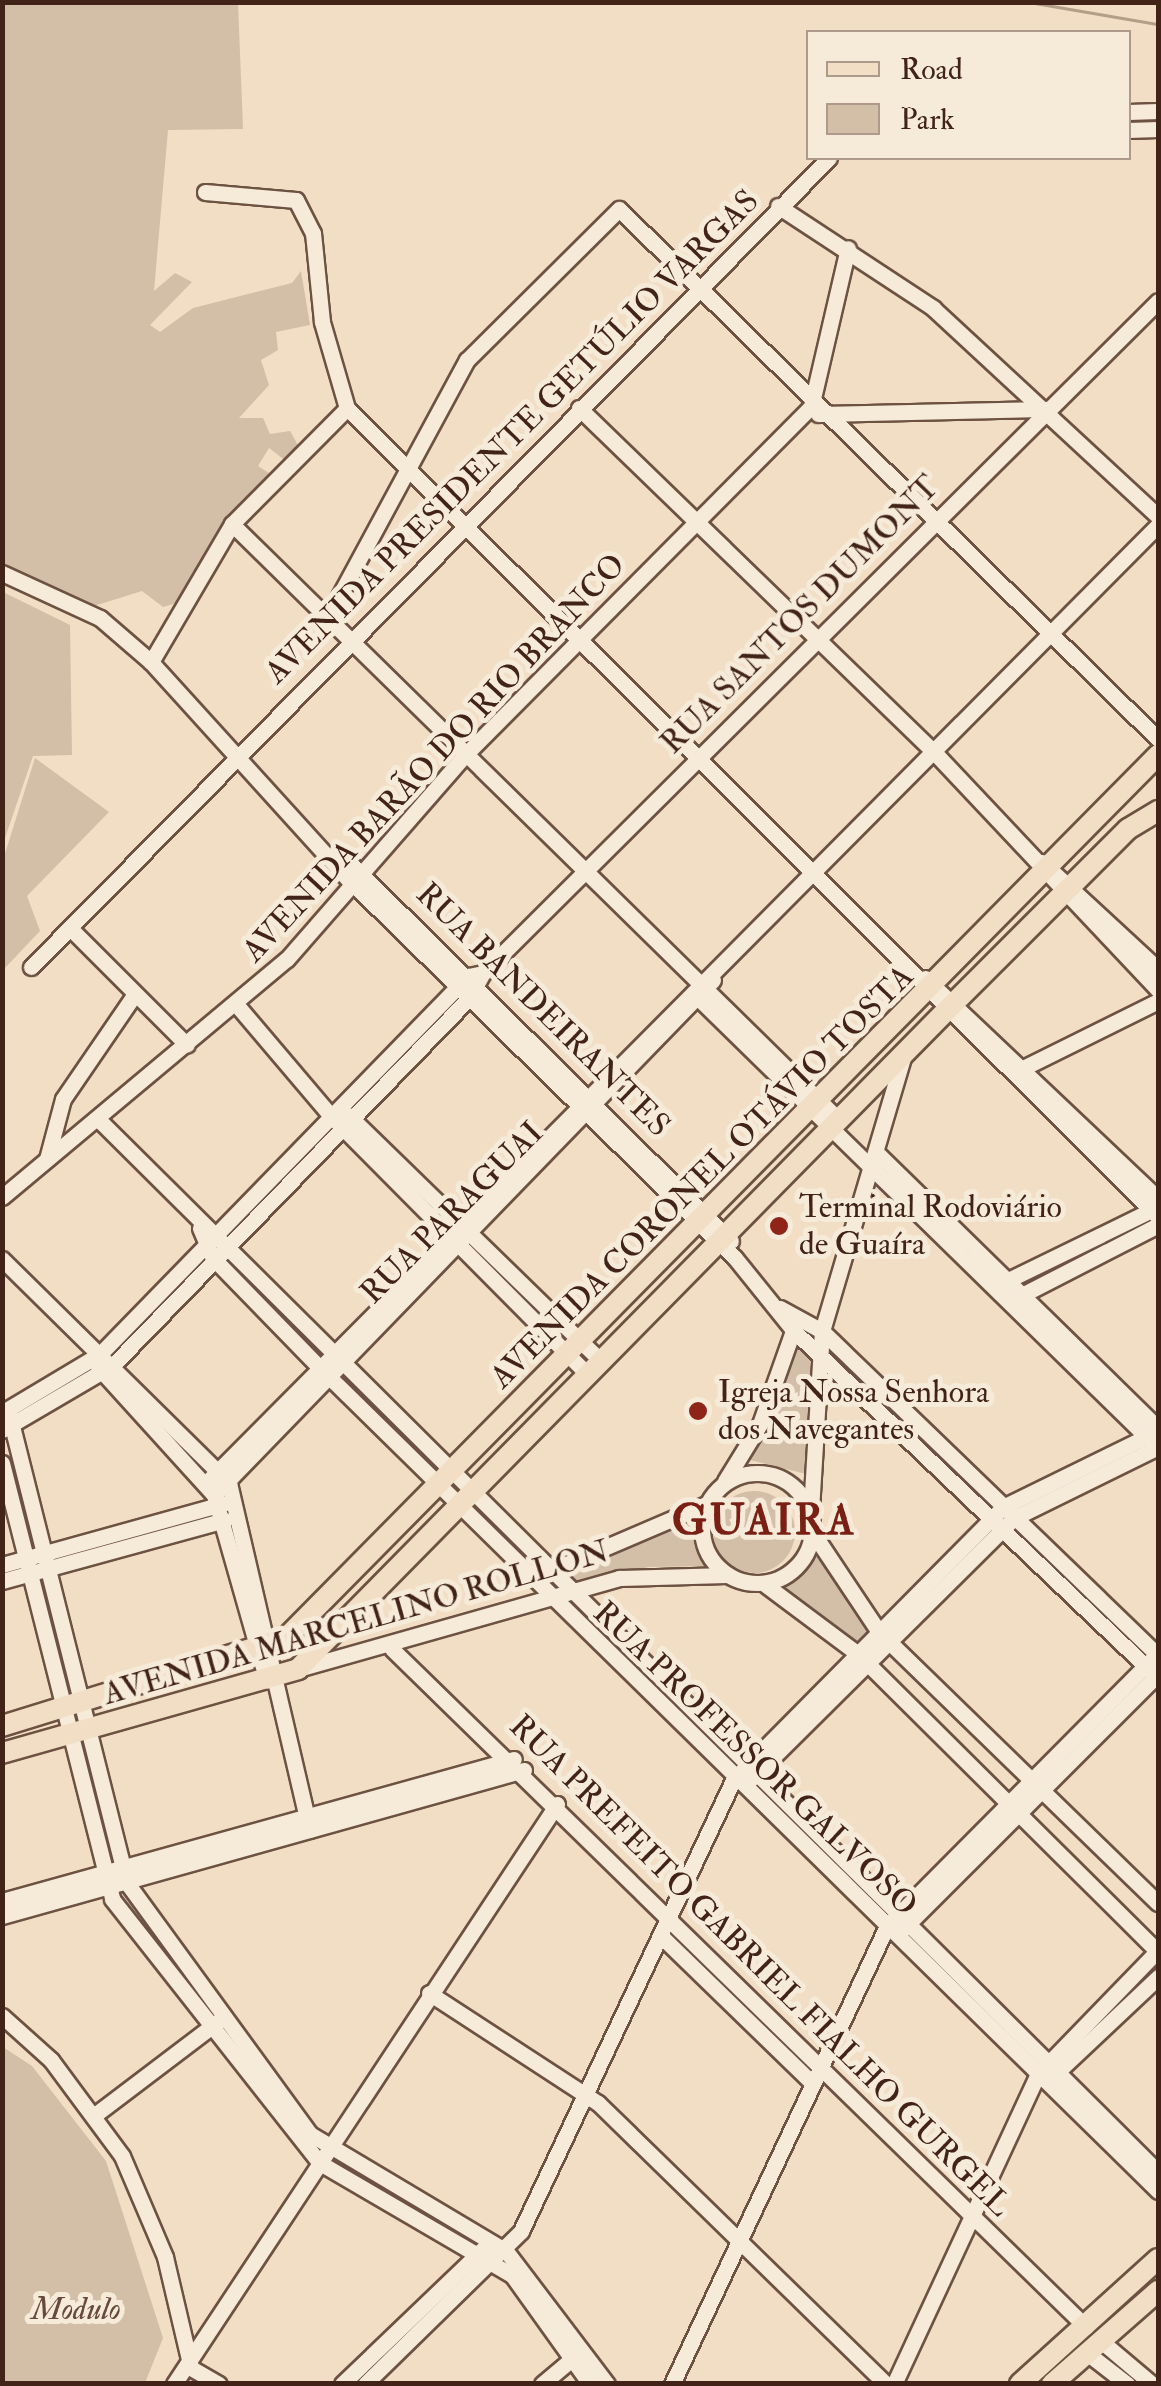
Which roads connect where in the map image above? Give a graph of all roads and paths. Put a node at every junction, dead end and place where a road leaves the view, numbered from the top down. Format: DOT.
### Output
graph roads {
  1 [pos="1158,111"];
  2 [pos="1131,112"];
  3 [pos="1131,130"];
  4 [pos="1158,130"];
  5 [pos="828,160"];
  6 [pos="205,192"];
  7 [pos="778,206"];
  8 [pos="848,248"];
  9 [pos="696,284"];
  10 [pos="1158,301"];
  11 [pos="348,408"];
  12 [pos="579,408"];
  13 [pos="1047,409"];
  14 [pos="815,410"];
  15 [pos="406,467"];
  16 [pos="1158,516"];
  17 [pos="466,522"];
  18 [pos="932,522"];
  19 [pos="696,523"];
  20 [pos="232,524"];
  21 [pos="1158,526"];
  22 [pos="2,572"];
  23 [pos="330,613"];
  24 [pos="1048,636"];
  25 [pos="353,637"];
  26 [pos="580,638"];
  27 [pos="812,640"];
  28 [pos="151,662"];
  29 [pos="1158,740"];
  30 [pos="934,752"];
  31 [pos="700,753"];
  32 [pos="466,754"];
  33 [pos="1158,755"];
  34 [pos="235,757"];
  35 [pos="1158,811"];
  36 [pos="338,860"];
  37 [pos="361,867"];
  38 [pos="814,871"];
  39 [pos="1047,872"];
  40 [pos="582,873"];
  41 [pos="349,880"];
  42 [pos="1068,889"];
  43 [pos="70,928"];
  44 [pos="32,967"];
  45 [pos="1158,968"];
  46 [pos="472,984"];
  47 [pos="930,987"];
  48 [pos="699,989"];
  49 [pos="136,994"];
  50 [pos="1156,997"];
  51 [pos="236,1004"];
  52 [pos="950,1006"];
  53 [pos="186,1046"];
  54 [pos="904,1055"];
  55 [pos="1017,1071"];
  56 [pos="589,1103"];
  57 [pos="816,1107"];
  58 [pos="330,1108"];
  59 [pos="99,1120"];
  60 [pos="347,1124"];
  61 [pos="833,1125"];
  62 [pos="876,1152"];
  63 [pos="47,1159"];
  64 [pos="872,1170"];
  65 [pos="2,1197"];
  66 [pos="1157,1211"];
  67 [pos="705,1220"];
  68 [pos="938,1222"];
  69 [pos="206,1235"];
  70 [pos="459,1236"];
  71 [pos="227,1245"];
  72 [pos="728,1246"];
  73 [pos="213,1258"];
  74 [pos="2,1259"];
  75 [pos="655,1270"];
  76 [pos="1002,1283"];
  77 [pos="673,1290"];
  78 [pos="1016,1298"];
  79 [pos="796,1322"];
  80 [pos="822,1332"];
  81 [pos="575,1348"];
  82 [pos="818,1353"];
  83 [pos="100,1360"];
  84 [pos="329,1365"];
  85 [pos="594,1367"];
  86 [pos="879,1398"];
  87 [pos="514,1412"];
  88 [pos="6,1420"];
  89 [pos="533,1428"];
  90 [pos="1156,1440"];
  91 [pos="2,1463"];
  92 [pos="225,1477"];
  93 [pos="447,1479"];
  94 [pos="722,1484"];
  95 [pos="465,1497"];
  96 [pos="214,1502"];
  97 [pos="707,1504"];
  98 [pos="236,1508"];
  99 [pos="811,1510"];
  100 [pos="1004,1517"];
  101 [pos="813,1533"];
  102 [pos="34,1564"];
  103 [pos="2,1565"];
  104 [pos="540,1575"];
  105 [pos="728,1575"];
  106 [pos="252,1578"];
  107 [pos="2,1581"];
  108 [pos="235,1581"];
  109 [pos="763,1583"];
  110 [pos="334,1590"];
  111 [pos="561,1597"];
  112 [pos="356,1608"];
  113 [pos="885,1638"];
  114 [pos="269,1646"];
  115 [pos="392,1649"];
  116 [pos="864,1660"];
  117 [pos="1156,1665"];
  118 [pos="298,1668"];
  119 [pos="270,1680"];
  120 [pos="71,1707"];
  121 [pos="2,1726"];
  122 [pos="78,1733"];
  123 [pos="2,1754"];
  124 [pos="519,1764"];
  125 [pos="741,1781"];
  126 [pos="1036,1784"];
  127 [pos="557,1804"];
  128 [pos="1015,1804"];
  129 [pos="308,1822"];
  130 [pos="120,1866"];
  131 [pos="101,1872"];
  132 [pos="126,1883"];
  133 [pos="106,1888"];
  134 [pos="14,1903"];
  135 [pos="1158,1903"];
  136 [pos="2,1916"];
  137 [pos="670,1921"];
  138 [pos="894,1928"];
  139 [pos="663,1938"];
  140 [pos="1158,1951"];
  141 [pos="1158,1977"];
  142 [pos="723,1985"];
  143 [pos="429,1993"];
  144 [pos="2,2016"];
  145 [pos="219,2021"];
  146 [pos="1045,2076"];
  147 [pos="816,2077"];
  148 [pos="587,2094"];
  149 [pos="96,2114"];
  150 [pos="1120,2144"];
  151 [pos="323,2157"];
  152 [pos="1158,2172"];
  153 [pos="1158,2192"];
  154 [pos="974,2216"];
  155 [pos="739,2240"];
  156 [pos="492,2252"];
  157 [pos="1158,2258"];
  158 [pos="1134,2279"];
  159 [pos="1158,2291"];
  160 [pos="1129,2316"];
  161 [pos="1091,2340"];
  162 [pos="573,2358"];
  163 [pos="191,2368"];
  164 [pos="174,2384"];
  165 [pos="218,2384"];
  166 [pos="342,2384"];
  167 [pos="365,2384"];
  168 [pos="542,2384"];
  169 [pos="590,2384"];
  170 [pos="608,2384"];
  171 [pos="672,2384"];
  172 [pos="890,2384"];
  173 [pos="1020,2384"];
  174 [pos="1052,2384"];
  175 [pos="1127,2384"];
  176 [pos="1152,2384"];
  1 -- 2 [label="street"];
  3 -- 4 [label="street"];
  5 -- 7 [label="street, AVENIDA PRESIDENTE GETÚLIO VARGAS"];
  6 -- 11 [label="street"];
  7 -- 8 [label="street"];
  7 -- 9 [label="street, AVENIDA PRESIDENTE GETÚLIO VARGAS"];
  8 -- 13 [label="street"];
  8 -- 14 [label="street"];
  9 -- 12 [label="street, AVENIDA PRESIDENTE GETÚLIO VARGAS"];
  9 -- 14 [label="street"];
  9 -- 15 [label="street"];
  10 -- 13 [label="street, RUA SANTOS DUMONT"];
  11 -- 15 [label="street"];
  11 -- 20 [label="street"];
  12 -- 17 [label="street, AVENIDA PRESIDENTE GETÚLIO VARGAS"];
  12 -- 19 [label="street"];
  13 -- 14 [label="street"];
  13 -- 16 [label="street"];
  13 -- 18 [label="street, RUA SANTOS DUMONT"];
  14 -- 18 [label="street"];
  14 -- 19 [label="street, AVENIDA BARÃO DO RIO BRANCO"];
  15 -- 17 [label="street"];
  15 -- 23 [label="street"];
  17 -- 25 [label="street, AVENIDA PRESIDENTE GETÚLIO VARGAS"];
  17 -- 26 [label="street"];
  18 -- 24 [label="street"];
  18 -- 27 [label="street, RUA SANTOS DUMONT"];
  19 -- 26 [label="street, AVENIDA BARÃO DO RIO BRANCO"];
  19 -- 27 [label="street"];
  20 -- 23 [label="street"];
  20 -- 28 [label="street"];
  21 -- 24 [label="street, RUA PARAGUAI"];
  22 -- 28 [label="street, RUA BANDEIRANTES"];
  23 -- 25 [label="street"];
  24 -- 29 [label="street"];
  24 -- 30 [label="street, RUA PARAGUAI"];
  25 -- 32 [label="street"];
  25 -- 34 [label="street, AVENIDA PRESIDENTE GETÚLIO VARGAS"];
  26 -- 31 [label="street"];
  26 -- 32 [label="street, AVENIDA BARÃO DO RIO BRANCO"];
  27 -- 30 [label="street"];
  27 -- 31 [label="street, RUA SANTOS DUMONT"];
  28 -- 34 [label="street, RUA BANDEIRANTES"];
  30 -- 38 [label="street, RUA PARAGUAI"];
  30 -- 39 [label="street"];
  31 -- 38 [label="street"];
  31 -- 40 [label="street, RUA SANTOS DUMONT"];
  32 -- 37 [label="street, AVENIDA BARÃO DO RIO BRANCO"];
  32 -- 40 [label="street"];
  33 -- 39 [label="main road, AVENIDA CORONEL OTÁVIO TOSTA"];
  34 -- 36 [label="street, RUA BANDEIRANTES"];
  34 -- 43 [label="street, AVENIDA PRESIDENTE GETÚLIO VARGAS"];
  35 -- 42 [label="main road, AVENIDA CORONEL OTÁVIO TOSTA"];
  36 -- 37 [label="street, RUA BANDEIRANTES"];
  36 -- 41 [label="street, RUA BANDEIRANTES"];
  37 -- 41 [label="street, AVENIDA BARÃO DO RIO BRANCO"];
  37 -- 46 [label="street, RUA BANDEIRANTES"];
  38 -- 47 [label="street"];
  38 -- 48 [label="street, RUA PARAGUAI"];
  39 -- 42 [label="street"];
  39 -- 47 [label="main road, AVENIDA CORONEL OTÁVIO TOSTA"];
  40 -- 46 [label="street, RUA SANTOS DUMONT"];
  40 -- 48 [label="street"];
  41 -- 46 [label="street, RUA BANDEIRANTES"];
  41 -- 51 [label="street, AVENIDA BARÃO DO RIO BRANCO"];
  42 -- 45 [label="street"];
  42 -- 50 [label="street"];
  42 -- 52 [label="main road, AVENIDA CORONEL OTÁVIO TOSTA"];
  43 -- 44 [label="street, AVENIDA PRESIDENTE GETÚLIO VARGAS"];
  43 -- 49 [label="street"];
  46 -- 56 [label="street, RUA BANDEIRANTES"];
  46 -- 58 [label="street, RUA SANTOS DUMONT"];
  46 -- 60 [label="street, RUA SANTOS DUMONT"];
  47 -- 52 [label="street"];
  47 -- 57 [label="main road, AVENIDA CORONEL OTÁVIO TOSTA"];
  48 -- 56 [label="street, RUA PARAGUAI"];
  48 -- 57 [label="street"];
  49 -- 53 [label="street"];
  49 -- 63 [label="street"];
  50 -- 55 [label="street"];
  51 -- 53 [label="street, AVENIDA BARÃO DO RIO BRANCO"];
  51 -- 58 [label="street"];
  52 -- 54 [label="main road, AVENIDA CORONEL OTÁVIO TOSTA"];
  52 -- 55 [label="street"];
  53 -- 59 [label="street, AVENIDA BARÃO DO RIO BRANCO"];
  54 -- 61 [label="main road, AVENIDA CORONEL OTÁVIO TOSTA"];
  54 -- 62 [label="street"];
  55 -- 66 [label="street"];
  56 -- 67 [label="street, RUA BANDEIRANTES"];
  56 -- 70 [label="street, RUA PARAGUAI"];
  57 -- 61 [label="street"];
  57 -- 67 [label="main road, AVENIDA CORONEL OTÁVIO TOSTA"];
  58 -- 60 [label="street"];
  58 -- 69 [label="street, RUA SANTOS DUMONT"];
  59 -- 63 [label="street, AVENIDA BARÃO DO RIO BRANCO"];
  59 -- 69 [label="street, RUA PROFESSOR GALVOSO"];
  60 -- 70 [label="street"];
  60 -- 71 [label="street, RUA SANTOS DUMONT"];
  61 -- 64 [label="street"];
  61 -- 72 [label="main road, AVENIDA CORONEL OTÁVIO TOSTA"];
  62 -- 64 [label="street"];
  62 -- 68 [label="street"];
  63 -- 65 [label="street, AVENIDA BARÃO DO RIO BRANCO"];
  64 -- 68 [label="street"];
  64 -- 80 [label="street"];
  66 -- 76 [label="street"];
  66 -- 78 [label="street"];
  67 -- 72 [label="street, RUA BANDEIRANTES"];
  67 -- 75 [label="main road, AVENIDA CORONEL OTÁVIO TOSTA"];
  68 -- 76 [label="street"];
  69 -- 71 [label="street, RUA PROFESSOR GALVOSO"];
  69 -- 73 [label="street, RUA PROFESSOR GALVOSO"];
  69 -- 83 [label="street, RUA SANTOS DUMONT"];
  70 -- 81 [label="street"];
  70 -- 84 [label="street, RUA PARAGUAI"];
  71 -- 73 [label="street, RUA SANTOS DUMONT"];
  71 -- 84 [label="street, RUA PROFESSOR GALVOSO"];
  72 -- 77 [label="main road, AVENIDA CORONEL OTÁVIO TOSTA"];
  72 -- 79 [label="street, RUA BANDEIRANTES"];
  73 -- 83 [label="street, RUA SANTOS DUMONT"];
  73 -- 84 [label="street, RUA PROFESSOR GALVOSO"];
  74 -- 83 [label="street"];
  75 -- 77 [label="main road"];
  75 -- 81 [label="main road, AVENIDA CORONEL OTÁVIO TOSTA"];
  76 -- 78 [label="street"];
  77 -- 85 [label="main road, AVENIDA CORONEL OTÁVIO TOSTA"];
  78 -- 90 [label="street"];
  79 -- 80 [label="street, RUA BANDEIRANTES"];
  79 -- 82 [label="street, RUA BANDEIRANTES"];
  79 -- 94 [label="street"];
  80 -- 82 [label="street"];
  80 -- 86 [label="street, RUA BANDEIRANTES"];
  81 -- 85 [label="street"];
  81 -- 87 [label="main road, AVENIDA CORONEL OTÁVIO TOSTA"];
  82 -- 86 [label="street, RUA BANDEIRANTES"];
  82 -- 99 [label="street"];
  83 -- 88 [label="street, RUA SANTOS DUMONT"];
  83 -- 92 [label="street"];
  83 -- 96 [label="street"];
  84 -- 92 [label="street, RUA PARAGUAI"];
  84 -- 93 [label="street, RUA PROFESSOR GALVOSO"];
  85 -- 89 [label="main road, AVENIDA CORONEL OTÁVIO TOSTA"];
  86 -- 100 [label="street, RUA BANDEIRANTES"];
  87 -- 89 [label="main road"];
  87 -- 93 [label="main road, AVENIDA CORONEL OTÁVIO TOSTA"];
  88 -- 102 [label="street"];
  89 -- 95 [label="main road, AVENIDA CORONEL OTÁVIO TOSTA"];
  90 -- 100 [label="street"];
  91 -- 102 [label="street"];
  92 -- 96 [label="street, RUA PARAGUAI"];
  92 -- 98 [label="street"];
  93 -- 95 [label="street, RUA PROFESSOR GALVOSO"];
  93 -- 110 [label="main road, AVENIDA CORONEL OTÁVIO TOSTA"];
  94 -- 97 [label="street"];
  94 -- 99 [label="street"];
  95 -- 104 [label="street, RUA PROFESSOR GALVOSO"];
  95 -- 112 [label="main road, AVENIDA CORONEL OTÁVIO TOSTA"];
  96 -- 98 [label="street"];
  96 -- 102 [label="street"];
  96 -- 108 [label="street"];
  97 -- 104 [label="street, AVENIDA MARCELINO ROLLON"];
  97 -- 105 [label="street"];
  98 -- 106 [label="street"];
  99 -- 101 [label="street"];
  100 -- 113 [label="street"];
  100 -- 117 [label="street, RUA BANDEIRANTES"];
  101 -- 109 [label="street"];
  101 -- 113 [label="street"];
  102 -- 103 [label="street"];
  102 -- 107 [label="street"];
  102 -- 120 [label="street"];
  104 -- 111 [label="street, RUA PROFESSOR GALVOSO"];
  105 -- 109 [label="street"];
  105 -- 111 [label="street, AVENIDA MARCELINO ROLLON"];
  106 -- 108 [label="street"];
  106 -- 114 [label="street"];
  108 -- 114 [label="street"];
  109 -- 116 [label="street"];
  110 -- 112 [label="main road"];
  110 -- 114 [label="main road, AVENIDA CORONEL OTÁVIO TOSTA"];
  111 -- 115 [label="street, AVENIDA MARCELINO ROLLON"];
  111 -- 125 [label="street, RUA PROFESSOR GALVOSO"];
  112 -- 118 [label="main road, AVENIDA CORONEL OTÁVIO TOSTA"];
  113 -- 116 [label="street"];
  113 -- 126 [label="street"];
  114 -- 119 [label="street"];
  114 -- 120 [label="main road, AVENIDA MARCELINO ROLLON"];
  115 -- 118 [label="street, AVENIDA MARCELINO ROLLON"];
  115 -- 124 [label="street, RUA PREFEITO GABRIEL FIALHO GURGEL"];
  116 -- 125 [label="street"];
  116 -- 128 [label="street"];
  117 -- 126 [label="street"];
  118 -- 119 [label="main road, AVENIDA MARCELINO ROLLON"];
  119 -- 122 [label="main road, AVENIDA MARCELINO ROLLON"];
  119 -- 129 [label="street"];
  120 -- 121 [label="main road, AVENIDA MARCELINO ROLLON"];
  120 -- 122 [label="street"];
  122 -- 123 [label="main road, AVENIDA MARCELINO ROLLON"];
  122 -- 130 [label="street"];
  122 -- 131 [label="street"];
  124 -- 127 [label="street, RUA PREFEITO GABRIEL FIALHO GURGEL"];
  124 -- 129 [label="street"];
  125 -- 137 [label="street"];
  125 -- 138 [label="street, RUA PROFESSOR GALVOSO"];
  126 -- 128 [label="street"];
  126 -- 135 [label="street"];
  127 -- 137 [label="street, RUA PREFEITO GABRIEL FIALHO GURGEL"];
  127 -- 143 [label="street"];
  128 -- 138 [label="street"];
  128 -- 140 [label="street"];
  129 -- 130 [label="street"];
  129 -- 132 [label="street"];
  130 -- 131 [label="street"];
  130 -- 132 [label="street"];
  131 -- 133 [label="street"];
  131 -- 134 [label="street"];
  132 -- 133 [label="street"];
  132 -- 145 [label="street"];
  133 -- 134 [label="street"];
  133 -- 145 [label="street"];
  134 -- 136 [label="street"];
  137 -- 139 [label="street"];
  137 -- 142 [label="street, RUA PREFEITO GABRIEL FIALHO GURGEL"];
  138 -- 146 [label="street, RUA PROFESSOR GALVOSO"];
  138 -- 147 [label="street"];
  139 -- 142 [label="street, RUA PREFEITO GABRIEL FIALHO GURGEL"];
  139 -- 148 [label="street"];
  140 -- 146 [label="street"];
  141 -- 146 [label="street"];
  142 -- 147 [label="street, RUA PREFEITO GABRIEL FIALHO GURGEL"];
  143 -- 148 [label="street"];
  143 -- 151 [label="street"];
  144 -- 149 [label="street"];
  145 -- 149 [label="street"];
  145 -- 151 [label="street"];
  146 -- 150 [label="street, RUA PROFESSOR GALVOSO"];
  146 -- 154 [label="street"];
  147 -- 154 [label="street, RUA PREFEITO GABRIEL FIALHO GURGEL"];
  147 -- 155 [label="street"];
  148 -- 155 [label="street"];
  148 -- 156 [label="street"];
  149 -- 163 [label="street"];
  150 -- 152 [label="street, RUA PROFESSOR GALVOSO"];
  150 -- 153 [label="street, RUA PROFESSOR GALVOSO"];
  151 -- 156 [label="street"];
  151 -- 163 [label="street"];
  154 -- 161 [label="street, RUA PREFEITO GABRIEL FIALHO GURGEL"];
  154 -- 172 [label="street"];
  155 -- 171 [label="street"];
  155 -- 172 [label="street"];
  156 -- 162 [label="street"];
  156 -- 166 [label="street"];
  156 -- 167 [label="street"];
  156 -- 170 [label="street"];
  157 -- 158 [label="main road"];
  158 -- 160 [label="main road"];
  158 -- 161 [label="main road"];
  159 -- 160 [label="main road"];
  160 -- 161 [label="main road"];
  161 -- 173 [label="main road"];
  161 -- 174 [label="main road"];
  161 -- 175 [label="street, RUA PREFEITO GABRIEL FIALHO GURGEL"];
  161 -- 176 [label="street, RUA PREFEITO GABRIEL FIALHO GURGEL"];
  162 -- 168 [label="street"];
  162 -- 169 [label="street"];
  163 -- 164 [label="street"];
  163 -- 165 [label="street"];
}
